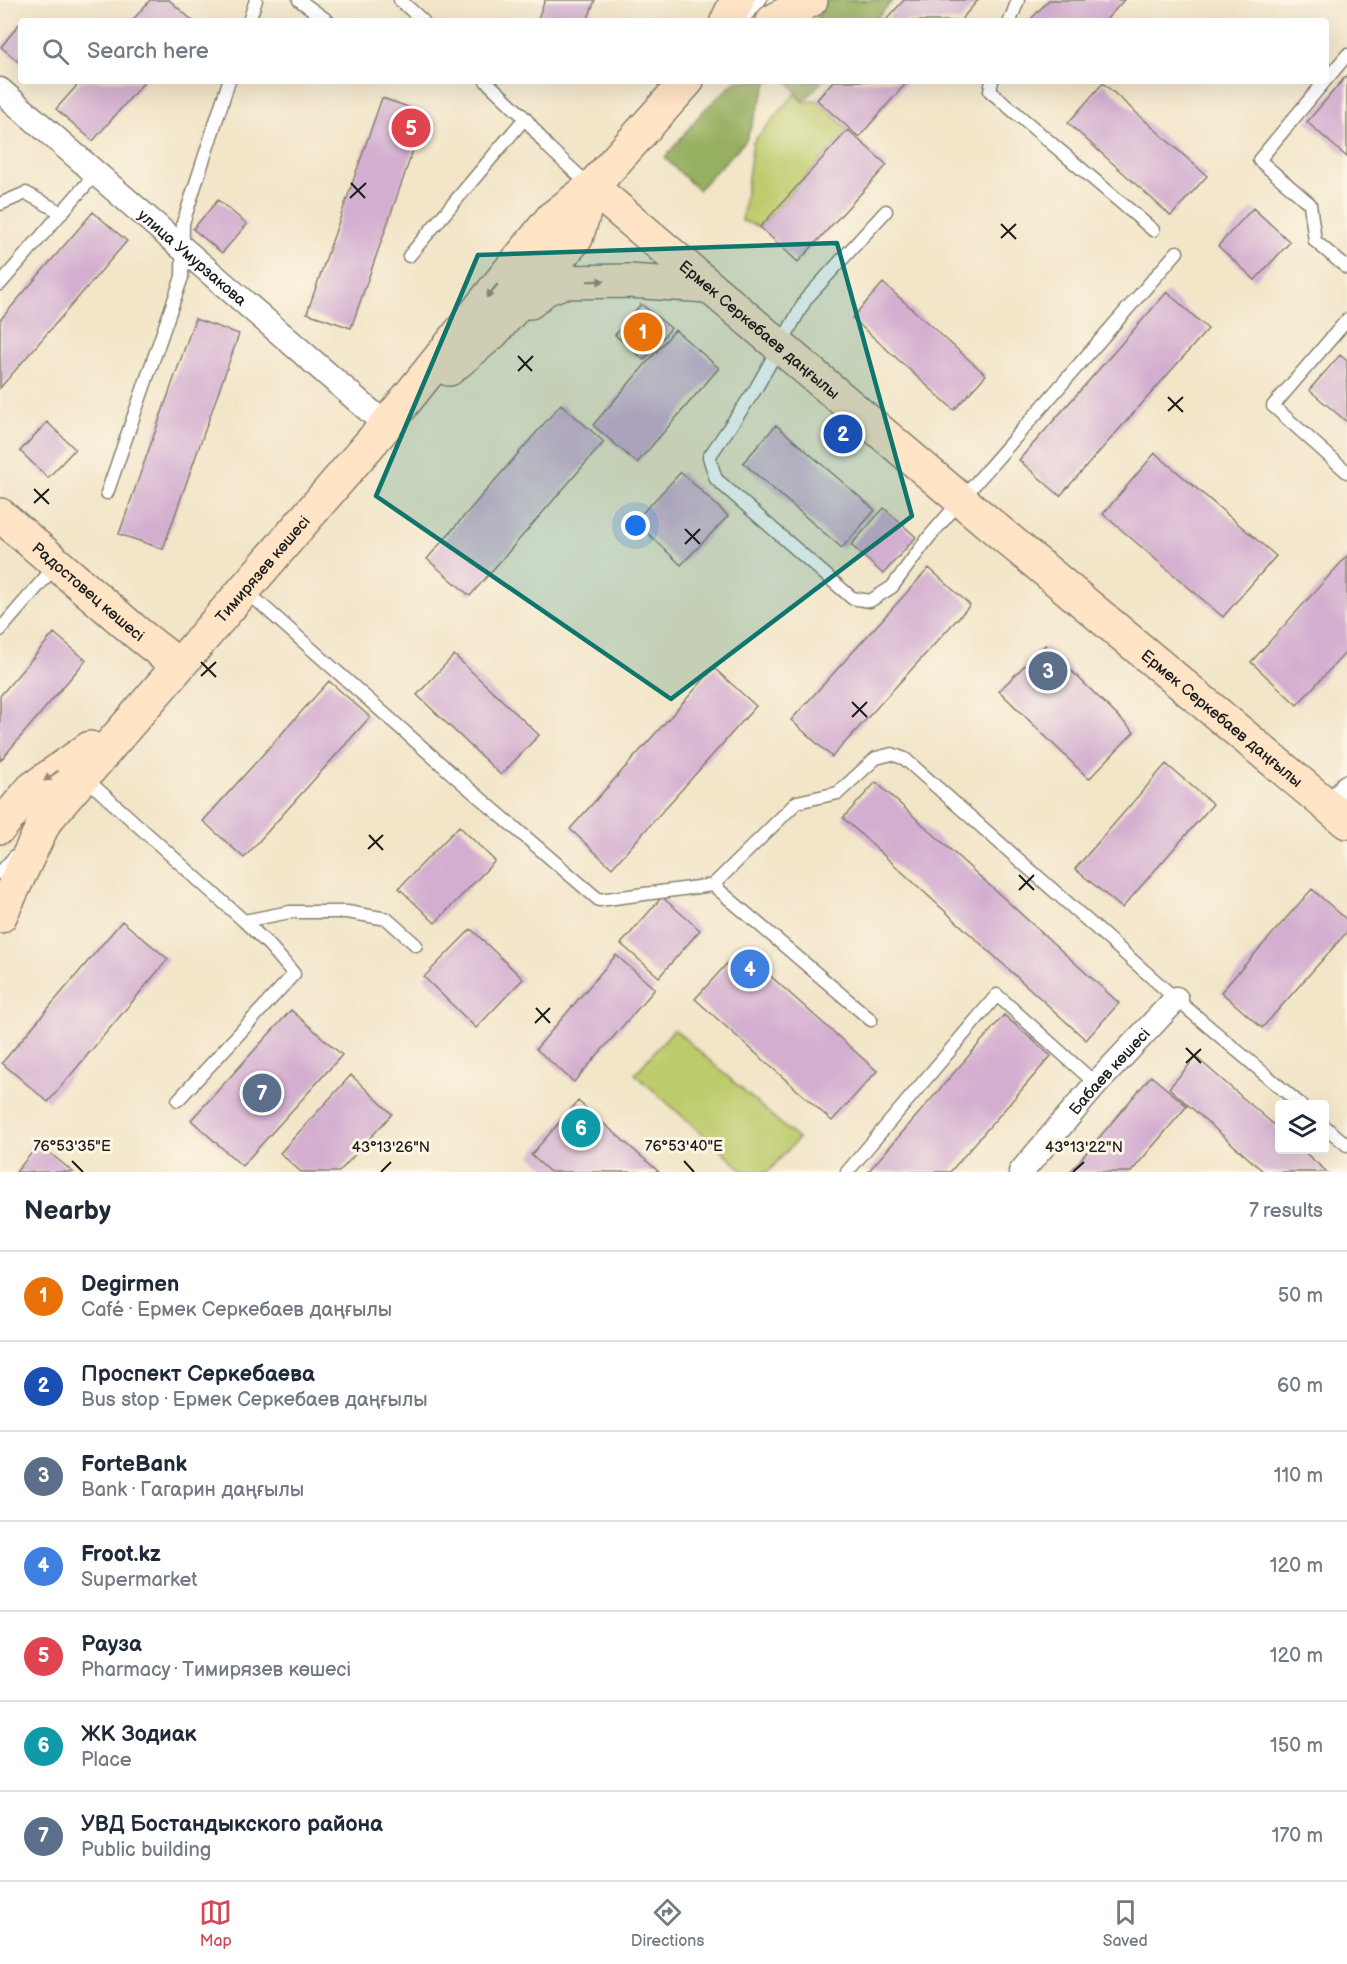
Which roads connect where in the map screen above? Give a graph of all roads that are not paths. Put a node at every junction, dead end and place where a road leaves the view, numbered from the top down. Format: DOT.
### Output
graph roads {
  1 [pos="256,0"];
  2 [pos="298,0"];
  3 [pos="400,0"];
  4 [pos="737,0"];
  5 [pos="760,0"];
  6 [pos="811,0"];
  7 [pos="1018,0"];
  8 [pos="250,18"];
  9 [pos="324,18"];
  10 [pos="420,18"];
  11 [pos="728,18"];
  12 [pos="744,18"];
  13 [pos="778,18"];
  14 [pos="1011,18"];
  15 [pos="1347,55"];
  16 [pos="1329,77"];
  17 [pos="229,84"];
  18 [pos="489,84"];
  19 [pos="684,84"];
  20 [pos="991,84"];
  21 [pos="1323,84"];
  22 [pos="0,90"];
  23 [pos="525,118"];
  24 [pos="96,173"];
  25 [pos="592,188"];
  26 [pos="0,204"];
  27 [pos="886,211"];
  28 [pos="62,213"];
  29 [pos="1153,230"];
  30 [pos="182,248"];
  31 [pos="1177,252"];
  32 [pos="409,256"];
  33 [pos="1347,268"];
  34 [pos="0,284"];
  35 [pos="708,286"];
  36 [pos="1347,320"];
  37 [pos="492,333"];
  38 [pos="779,347"];
  39 [pos="388,422"];
  40 [pos="1347,472"];
  41 [pos="106,493"];
  42 [pos="961,500"];
  43 [pos="0,515"];
  44 [pos="57,564"];
  45 [pos="243,589"];
  46 [pos="0,630"];
  47 [pos="178,665"];
  48 [pos="133,718"];
  49 [pos="83,776"];
  50 [pos="1342,806"];
  51 [pos="45,821"];
  52 [pos="0,827"];
  53 [pos="0,873"];
  54 [pos="714,885"];
  55 [pos="0,916"];
  56 [pos="244,921"];
  57 [pos="416,945"];
  58 [pos="1176,999"];
  59 [pos="871,1020"];
  60 [pos="1096,1084"];
  61 [pos="178,1100"];
  62 [pos="1295,1100"];
  63 [pos="1329,1130"];
  64 [pos="1347,1145"];
  65 [pos="847,1172"];
  66 [pos="1021,1172"];
  1 -- 8 [label="lane"];
  2 -- 9 [label="lane"];
  3 -- 10 [label="lane"];
  4 -- 11 [label="street"];
  5 -- 12 [label="lane"];
  6 -- 13 [label="street"];
  7 -- 14 [label="lane"];
  15 -- 16 [label="lane"];
  17 -- 30 [label="lane"];
  18 -- 23 [label="lane"];
  19 -- 25 [label="street, Тимирязев көшесі"];
  20 -- 29 [label="lane"];
  21 -- 33 [label="lane"];
  22 -- 24 [label="street, улица Умурзакова"];
  23 -- 25 [label="lane"];
  23 -- 32 [label="lane"];
  24 -- 28 [label="lane"];
  24 -- 30 [label="street, улица Умурзакова"];
  25 -- 35 [label="street, Ермек Серкебаев даңғылы"];
  25 -- 37 [label="street, Тимирязев көшесі"];
  25 -- 39 [label="street, Тимирязев көшесі, one-way"];
  26 -- 28 [label="lane"];
  27 -- 38 [label="lane"];
  28 -- 34 [label="lane"];
  30 -- 39 [label="street, улица Умурзакова"];
  30 -- 41 [label="lane"];
  31 -- 42 [label="lane"];
  37 -- 35 [label="street, one-way"];
  35 -- 38 [label="street, Ермек Серкебаев даңғылы"];
  36 -- 40 [label="lane"];
  37 -- 39 [label="street, Тимирязев көшесі"];
  38 -- 42 [label="street, Ермек Серкебаев даңғылы"];
  38 -- 42 [label="lane"];
  39 -- 45 [label="street, Тимирязев көшесі"];
  42 -- 50 [label="street, Ермек Серкебаев даңғылы"];
  43 -- 44 [label="street, Радостовец көшесі"];
  44 -- 46 [label="lane"];
  44 -- 47 [label="street, Радостовец көшесі"];
  45 -- 47 [label="street, Тимирязев көшесі"];
  45 -- 54 [label="lane"];
  47 -- 48 [label="street, Тимирязев көшесі"];
  48 -- 49 [label="street, Тимирязев көшесі"];
  48 -- 52 [label="street, Тимирязев көшесі, one-way"];
  49 -- 51 [label="street, Тимирязев көшесі"];
  49 -- 56 [label="lane"];
  51 -- 53 [label="lane"];
  51 -- 55 [label="street, Тимирязев көшесі"];
  54 -- 58 [label="lane"];
  54 -- 59 [label="lane"];
  56 -- 57 [label="lane"];
  56 -- 61 [label="lane"];
  58 -- 60 [label="street, Бабаев көшесі"];
  58 -- 62 [label="lane"];
  60 -- 65 [label="lane"];
  60 -- 66 [label="street, Бабаев көшесі"];
  63 -- 64 [label="lane"];
}
